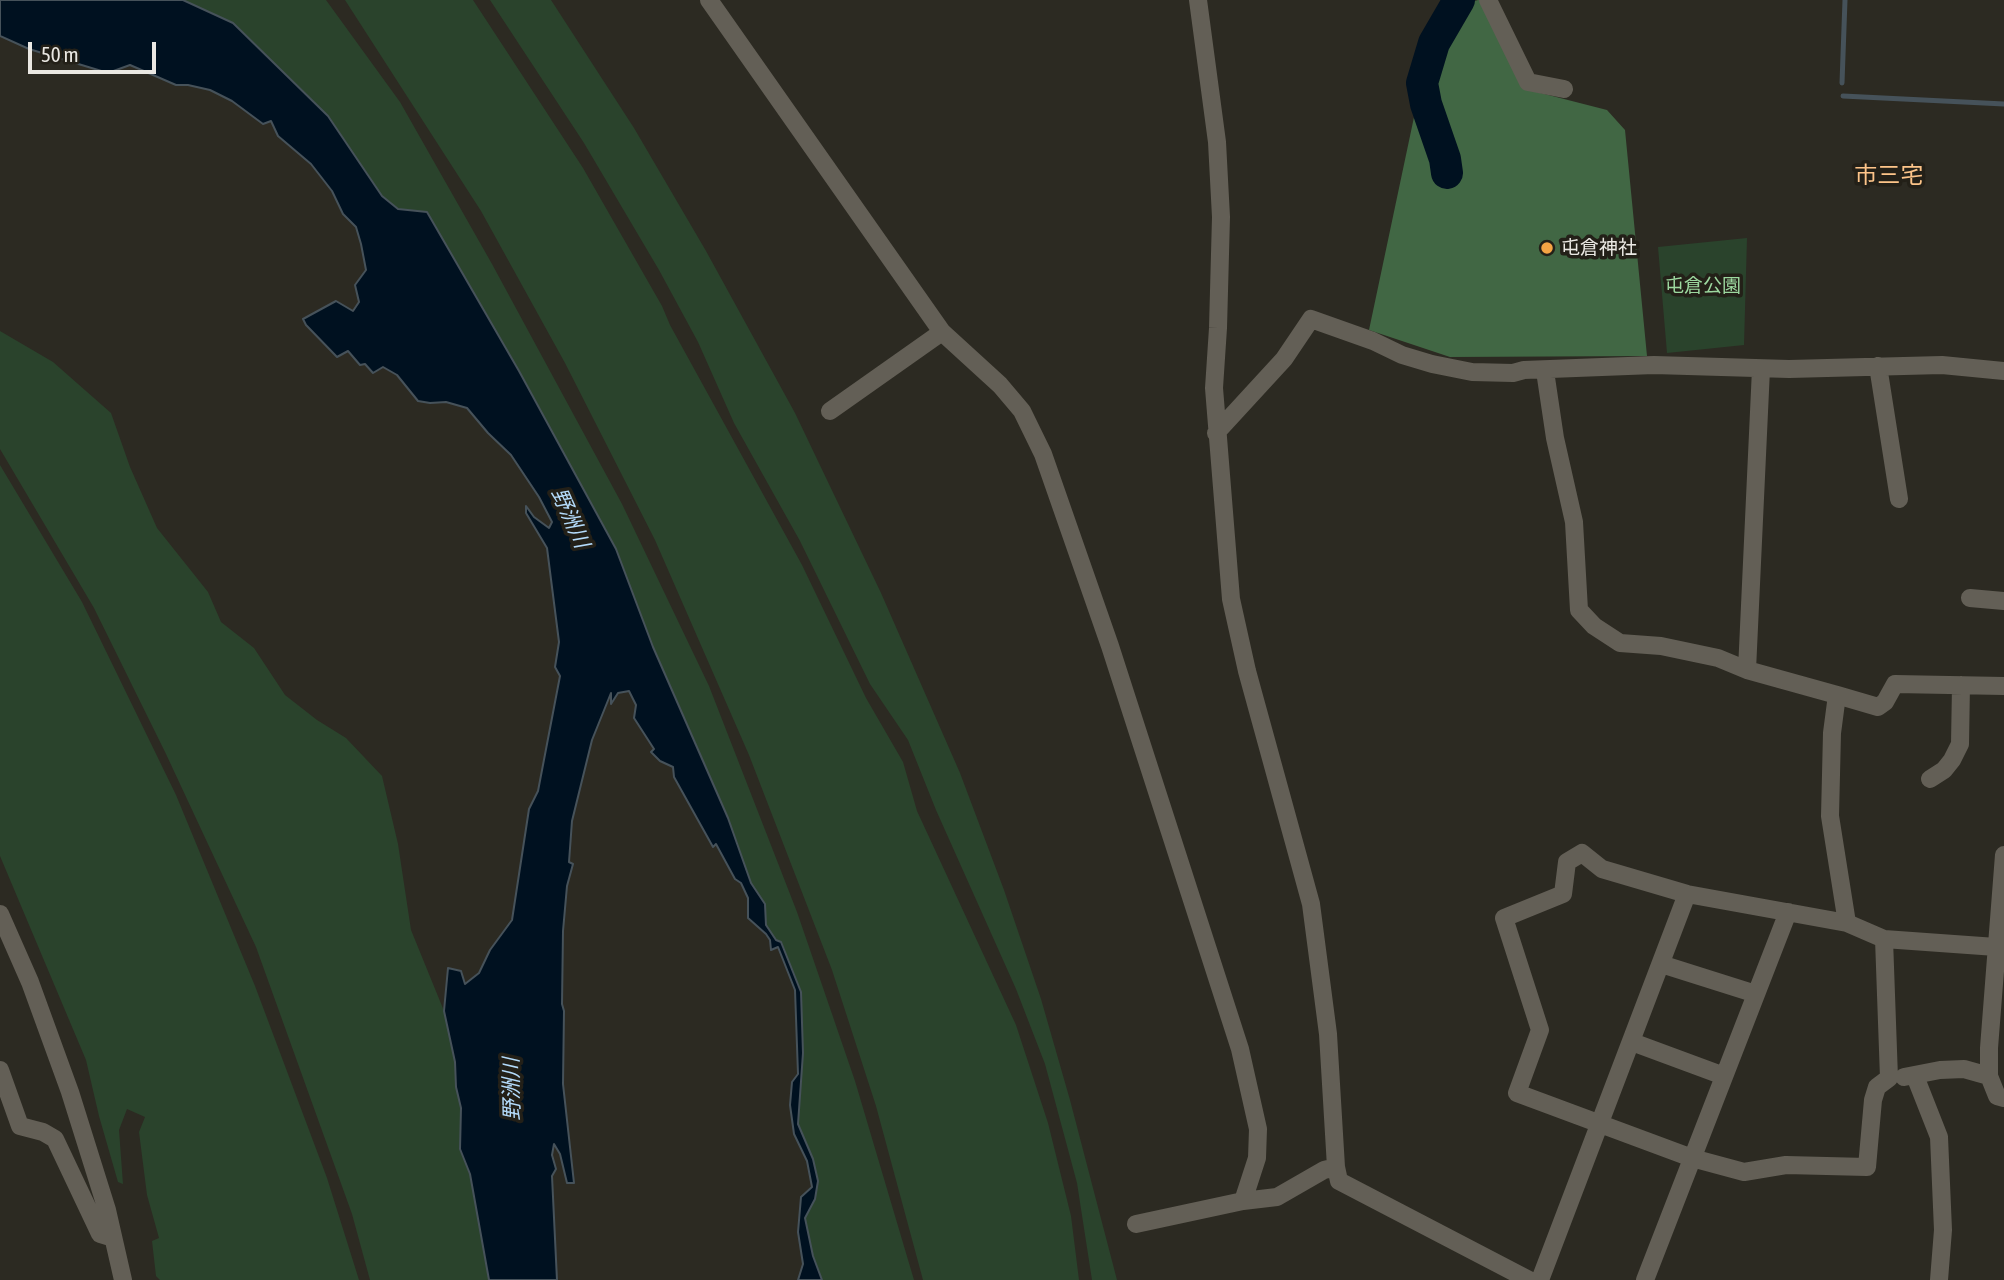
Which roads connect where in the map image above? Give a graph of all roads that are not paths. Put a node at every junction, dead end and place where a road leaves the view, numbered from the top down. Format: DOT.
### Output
graph roads {
  1 [pos="709,0"];
  2 [pos="1198,0"];
  3 [pos="1488,0"];
  4 [pos="1564,89"];
  5 [pos="942,332"];
  6 [pos="1878,366"];
  7 [pos="1760,369"];
  8 [pos="1545,370"];
  9 [pos="2004,371"];
  10 [pos="830,411"];
  11 [pos="1216,433"];
  12 [pos="1899,499"];
  13 [pos="1970,598"];
  14 [pos="2004,601"];
  15 [pos="1747,670"];
  16 [pos="1961,685"];
  17 [pos="2004,686"];
  18 [pos="1837,695"];
  19 [pos="1930,779"];
  20 [pos="2004,855"];
  21 [pos="1687,894"];
  22 [pos="1788,912"];
  23 [pos="0,914"];
  24 [pos="1847,923"];
  25 [pos="1884,939"];
  26 [pos="1996,947"];
  27 [pos="1661,964"];
  28 [pos="1756,994"];
  29 [pos="1632,1042"];
  30 [pos="0,1070"];
  31 [pos="1724,1076"];
  32 [pos="1914,1076"];
  33 [pos="1989,1076"];
  34 [pos="1889,1078"];
  35 [pos="2004,1098"];
  36 [pos="1601,1124"];
  37 [pos="1692,1158"];
  38 [pos="1336,1167"];
  39 [pos="1242,1201"];
  40 [pos="1136,1224"];
  41 [pos="113,1238"];
  42 [pos="123,1280"];
  43 [pos="1529,1280"];
  44 [pos="1539,1280"];
  45 [pos="1645,1280"];
  46 [pos="1940,1280"];
  1 -- 5 [label="street"];
  2 -- 11 [label="street"];
  3 -- 4 [label="street"];
  5 -- 10 [label="street"];
  5 -- 39 [label="street"];
  6 -- 7 [label="street"];
  6 -- 9 [label="street"];
  6 -- 12 [label="street"];
  7 -- 8 [label="street"];
  7 -- 15 [label="street"];
  8 -- 11 [label="street"];
  8 -- 15 [label="street"];
  11 -- 38 [label="street"];
  13 -- 14 [label="street"];
  15 -- 18 [label="street"];
  16 -- 17 [label="street"];
  16 -- 18 [label="street"];
  16 -- 19 [label="street"];
  18 -- 24 [label="street"];
  20 -- 26 [label="street"];
  21 -- 22 [label="street"];
  21 -- 27 [label="street"];
  21 -- 36 [label="street"];
  22 -- 24 [label="street"];
  22 -- 28 [label="street"];
  23 -- 41 [label="street"];
  24 -- 25 [label="street"];
  25 -- 26 [label="street"];
  25 -- 34 [label="street"];
  26 -- 33 [label="street"];
  27 -- 28 [label="street"];
  27 -- 29 [label="street"];
  28 -- 31 [label="street"];
  29 -- 31 [label="street"];
  29 -- 36 [label="street"];
  30 -- 41 [label="street"];
  31 -- 37 [label="street"];
  32 -- 33 [label="street"];
  32 -- 34 [label="street"];
  32 -- 46 [label="street"];
  33 -- 35 [label="street"];
  34 -- 37 [label="street"];
  36 -- 37 [label="street"];
  36 -- 44 [label="street"];
  37 -- 45 [label="street"];
  38 -- 39 [label="street"];
  38 -- 43 [label="street"];
  39 -- 40 [label="street"];
  41 -- 42 [label="street"];
}
